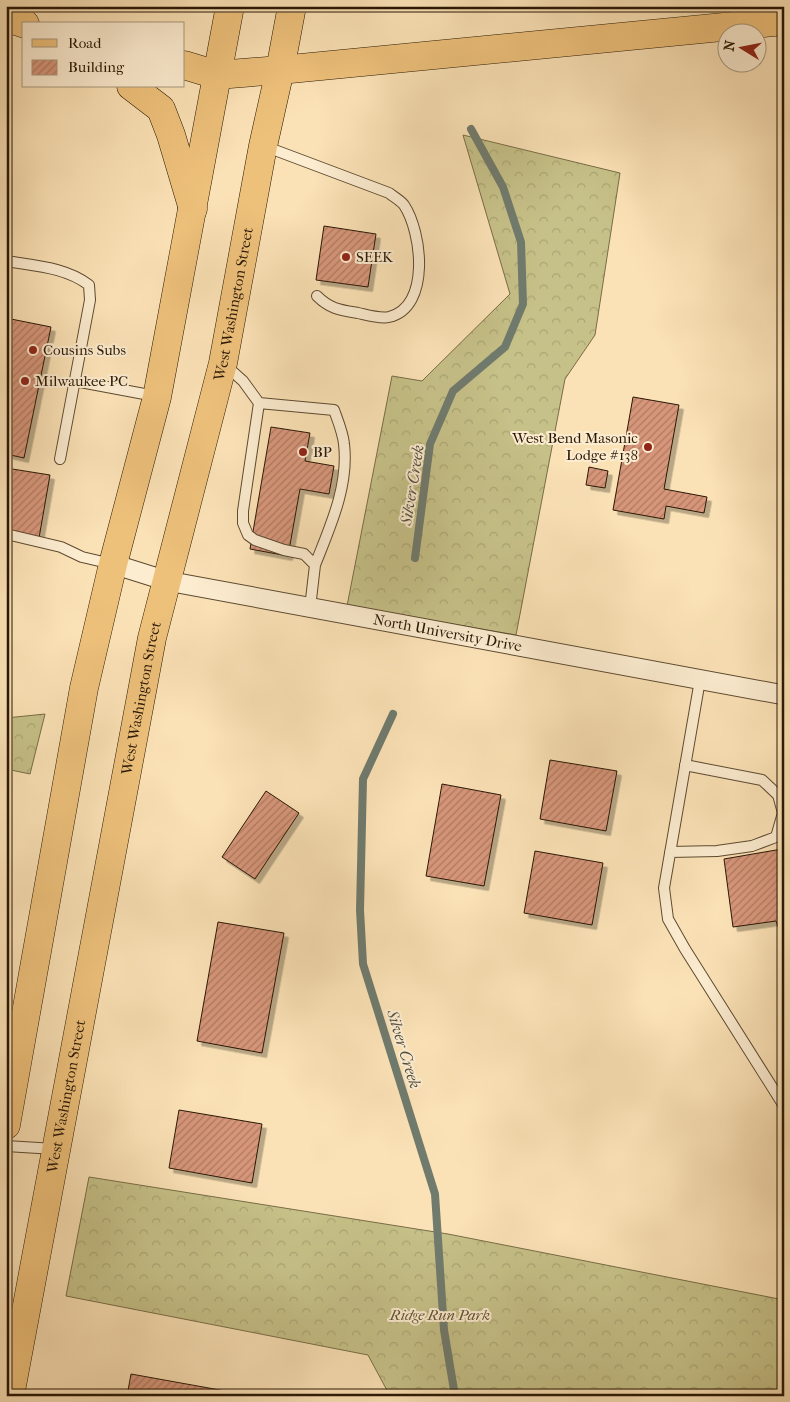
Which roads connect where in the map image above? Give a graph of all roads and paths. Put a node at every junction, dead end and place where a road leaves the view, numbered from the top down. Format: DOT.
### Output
graph roads {
  1 [pos="230,6"];
  2 [pos="292,6"];
  3 [pos="6,18"];
  4 [pos="784,21"];
  5 [pos="22,23"];
  6 [pos="185,66"];
  7 [pos="280,70"];
  8 [pos="217,75"];
  9 [pos="134,88"];
  10 [pos="263,146"];
  11 [pos="193,209"];
  12 [pos="6,261"];
  13 [pos="317,296"];
  14 [pos="223,363"];
  15 [pos="75,381"];
  16 [pos="158,397"];
  17 [pos="259,403"];
  18 [pos="60,459"];
  19 [pos="6,534"];
  20 [pos="113,564"];
  21 [pos="315,565"];
  22 [pos="167,582"];
  23 [pos="310,608"];
  24 [pos="700,680"];
  25 [pos="784,695"];
  26 [pos="685,765"];
  27 [pos="670,852"];
  28 [pos="784,1106"];
  29 [pos="6,1125"];
  30 [pos="6,1146"];
  31 [pos="55,1149"];
  32 [pos="10,1396"];
  1 -- 8 [label="main road"];
  2 -- 7 [label="main road, West Washington Street"];
  3 -- 5 [label="main road"];
  4 -- 7 [label="main road"];
  6 -- 8 [label="main road"];
  7 -- 8 [label="main road"];
  7 -- 10 [label="main road, West Washington Street"];
  8 -- 11 [label="main road"];
  9 -- 11 [label="main road"];
  10 -- 13 [label="lane"];
  10 -- 14 [label="main road, West Washington Street"];
  11 -- 16 [label="main road"];
  12 -- 15 [label="lane"];
  14 -- 17 [label="lane"];
  14 -- 22 [label="main road, West Washington Street"];
  15 -- 16 [label="lane"];
  15 -- 18 [label="lane"];
  16 -- 20 [label="main road"];
  17 -- 21 [label="lane"];
  17 -- 21 [label="lane"];
  19 -- 20 [label="lane"];
  20 -- 22 [label="street, North University Drive"];
  20 -- 29 [label="main road"];
  21 -- 23 [label="lane"];
  22 -- 23 [label="street, North University Drive"];
  22 -- 31 [label="main road, West Washington Street"];
  23 -- 24 [label="street, North University Drive"];
  24 -- 25 [label="street, North University Drive"];
  24 -- 26 [label="lane"];
  26 -- 27 [label="lane"];
  26 -- 27 [label="lane"];
  27 -- 28 [label="lane"];
  30 -- 31 [label="lane"];
  31 -- 32 [label="main road, West Washington Street"];
}
